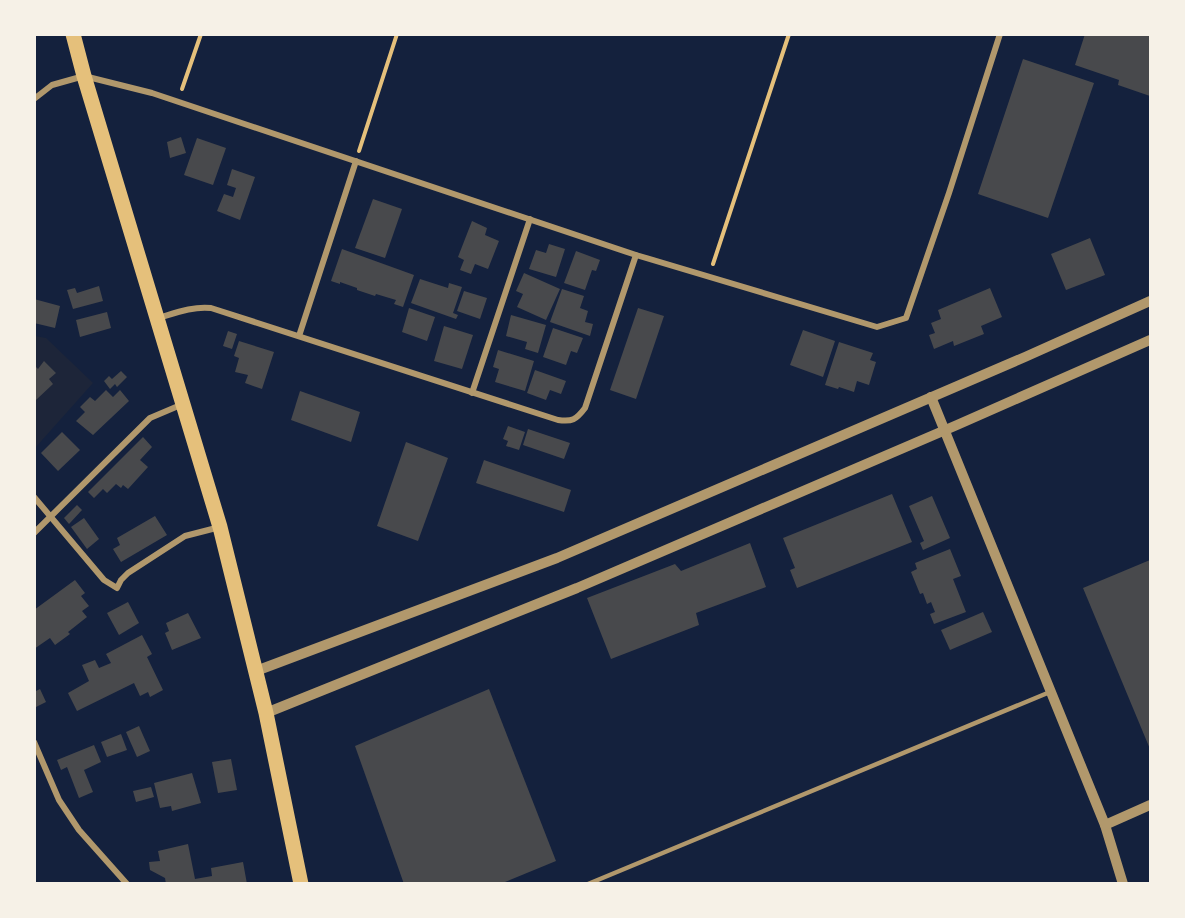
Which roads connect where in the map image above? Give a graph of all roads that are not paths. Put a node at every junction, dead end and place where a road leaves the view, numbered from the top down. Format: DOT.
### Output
graph roads {
  1 [pos="73,34"];
  2 [pos="1000,34"];
  3 [pos="84,76"];
  4 [pos="34,99"];
  5 [pos="356,161"];
  6 [pos="530,219"];
  7 [pos="636,255"];
  8 [pos="1150,301"];
  9 [pos="158,318"];
  10 [pos="299,336"];
  11 [pos="1150,340"];
  12 [pos="472,393"];
  13 [pos="931,397"];
  14 [pos="183,404"];
  15 [pos="944,430"];
  16 [pos="34,497"];
  17 [pos="51,515"];
  18 [pos="220,527"];
  19 [pos="34,533"];
  20 [pos="256,671"];
  21 [pos="1050,692"];
  22 [pos="266,713"];
  23 [pos="34,742"];
  24 [pos="1150,805"];
  25 [pos="1105,825"];
  26 [pos="127,884"];
  27 [pos="301,884"];
  28 [pos="588,884"];
  29 [pos="1123,884"];
  1 -- 3 [label="main road"];
  2 -- 7 [label="street"];
  3 -- 4 [label="street"];
  3 -- 5 [label="street"];
  3 -- 9 [label="main road"];
  5 -- 6 [label="street"];
  5 -- 10 [label="street"];
  6 -- 7 [label="street"];
  6 -- 12 [label="street"];
  7 -- 12 [label="street"];
  8 -- 13 [label="street"];
  9 -- 10 [label="street"];
  9 -- 14 [label="main road"];
  10 -- 12 [label="street"];
  11 -- 15 [label="street"];
  13 -- 15 [label="street"];
  13 -- 20 [label="street"];
  14 -- 17 [label="street"];
  14 -- 18 [label="main road"];
  15 -- 21 [label="street"];
  15 -- 22 [label="street"];
  16 -- 17 [label="street"];
  17 -- 18 [label="street"];
  17 -- 19 [label="street"];
  18 -- 20 [label="main road"];
  20 -- 22 [label="main road"];
  21 -- 25 [label="street"];
  21 -- 28 [label="lane"];
  22 -- 27 [label="main road"];
  23 -- 26 [label="street"];
  24 -- 25 [label="street"];
  25 -- 29 [label="street"];
}
